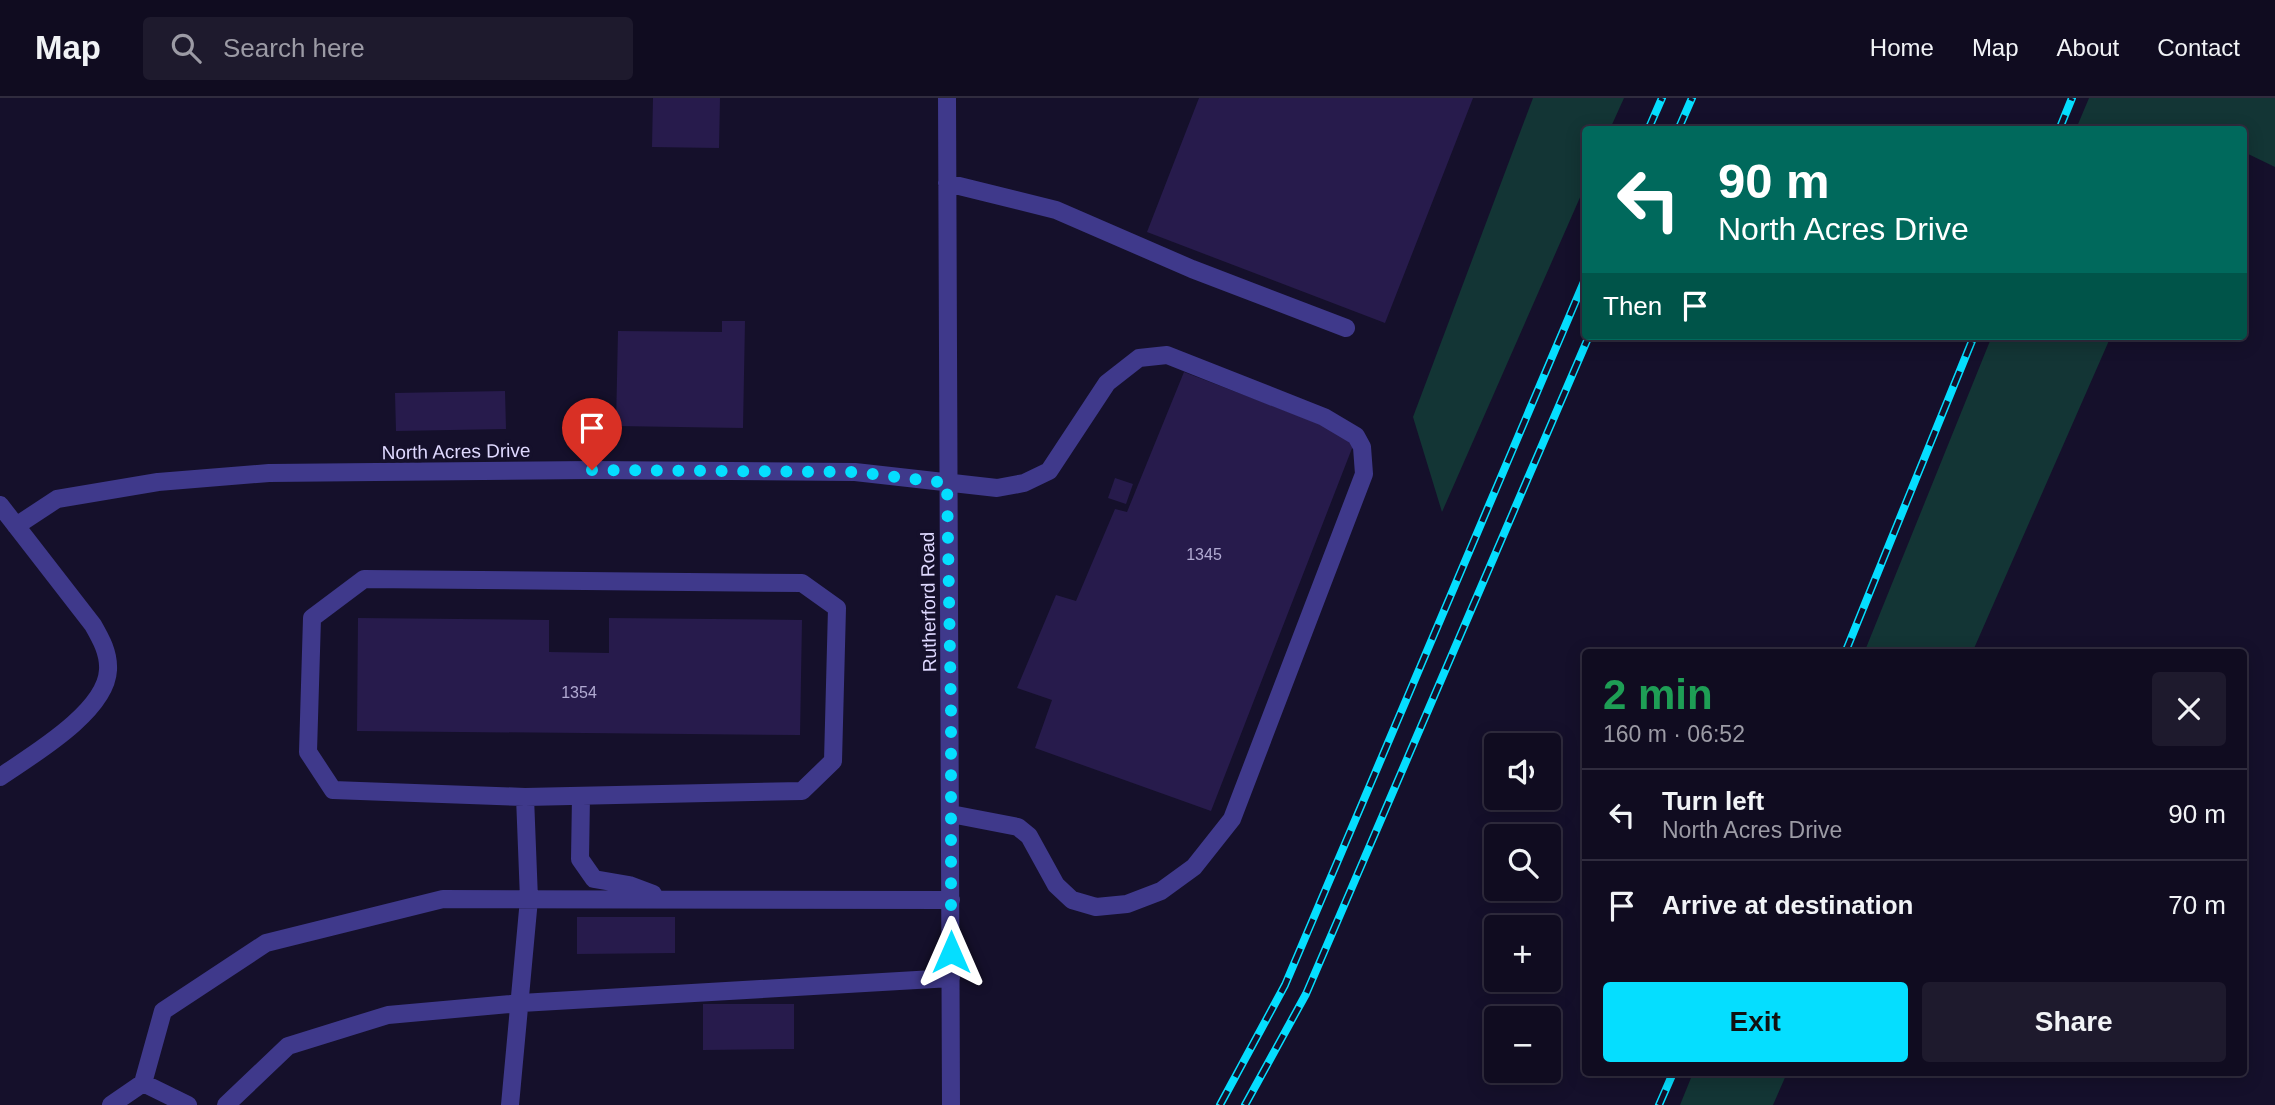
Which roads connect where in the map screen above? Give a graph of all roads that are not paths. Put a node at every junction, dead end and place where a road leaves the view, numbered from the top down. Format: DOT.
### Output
graph roads {
  1 [pos="947,98"];
  2 [pos="947,183"];
  3 [pos="1346,328"];
  4 [pos="947,483"];
  5 [pos="0,505"];
  6 [pos="16,526"];
  7 [pos="0,777"];
  8 [pos="581,796"];
  9 [pos="524,797"];
  10 [pos="951,814"];
  11 [pos="529,899"];
  12 [pos="666,899"];
  13 [pos="951,900"];
  14 [pos="951,978"];
  15 [pos="521,1003"];
  16 [pos="143,1083"];
  17 [pos="111,1105"];
  18 [pos="188,1105"];
  19 [pos="226,1105"];
  20 [pos="510,1105"];
  21 [pos="951,1105"];
  1 -- 2 [label="street, Rutherford Road"];
  2 -- 3 [label="street"];
  2 -- 4 [label="street, Rutherford Road"];
  4 -- 6 [label="street, North Acres Drive"];
  4 -- 10 [label="street, Rutherford Road"];
  4 -- 10 [label="street, North Acres Drive"];
  5 -- 6 [label="street"];
  6 -- 7 [label="street"];
  8 -- 9 [label="street"];
  8 -- 9 [label="street"];
  8 -- 12 [label="street"];
  9 -- 11 [label="street"];
  10 -- 13 [label="street, Rutherford Road"];
  11 -- 12 [label="street"];
  11 -- 15 [label="street"];
  11 -- 16 [label="street"];
  12 -- 13 [label="street"];
  13 -- 14 [label="street, Rutherford Road"];
  14 -- 15 [label="street"];
  14 -- 21 [label="street, Rutherford Road"];
  15 -- 19 [label="street"];
  15 -- 20 [label="street"];
  16 -- 17 [label="street"];
  16 -- 18 [label="street"];
}
